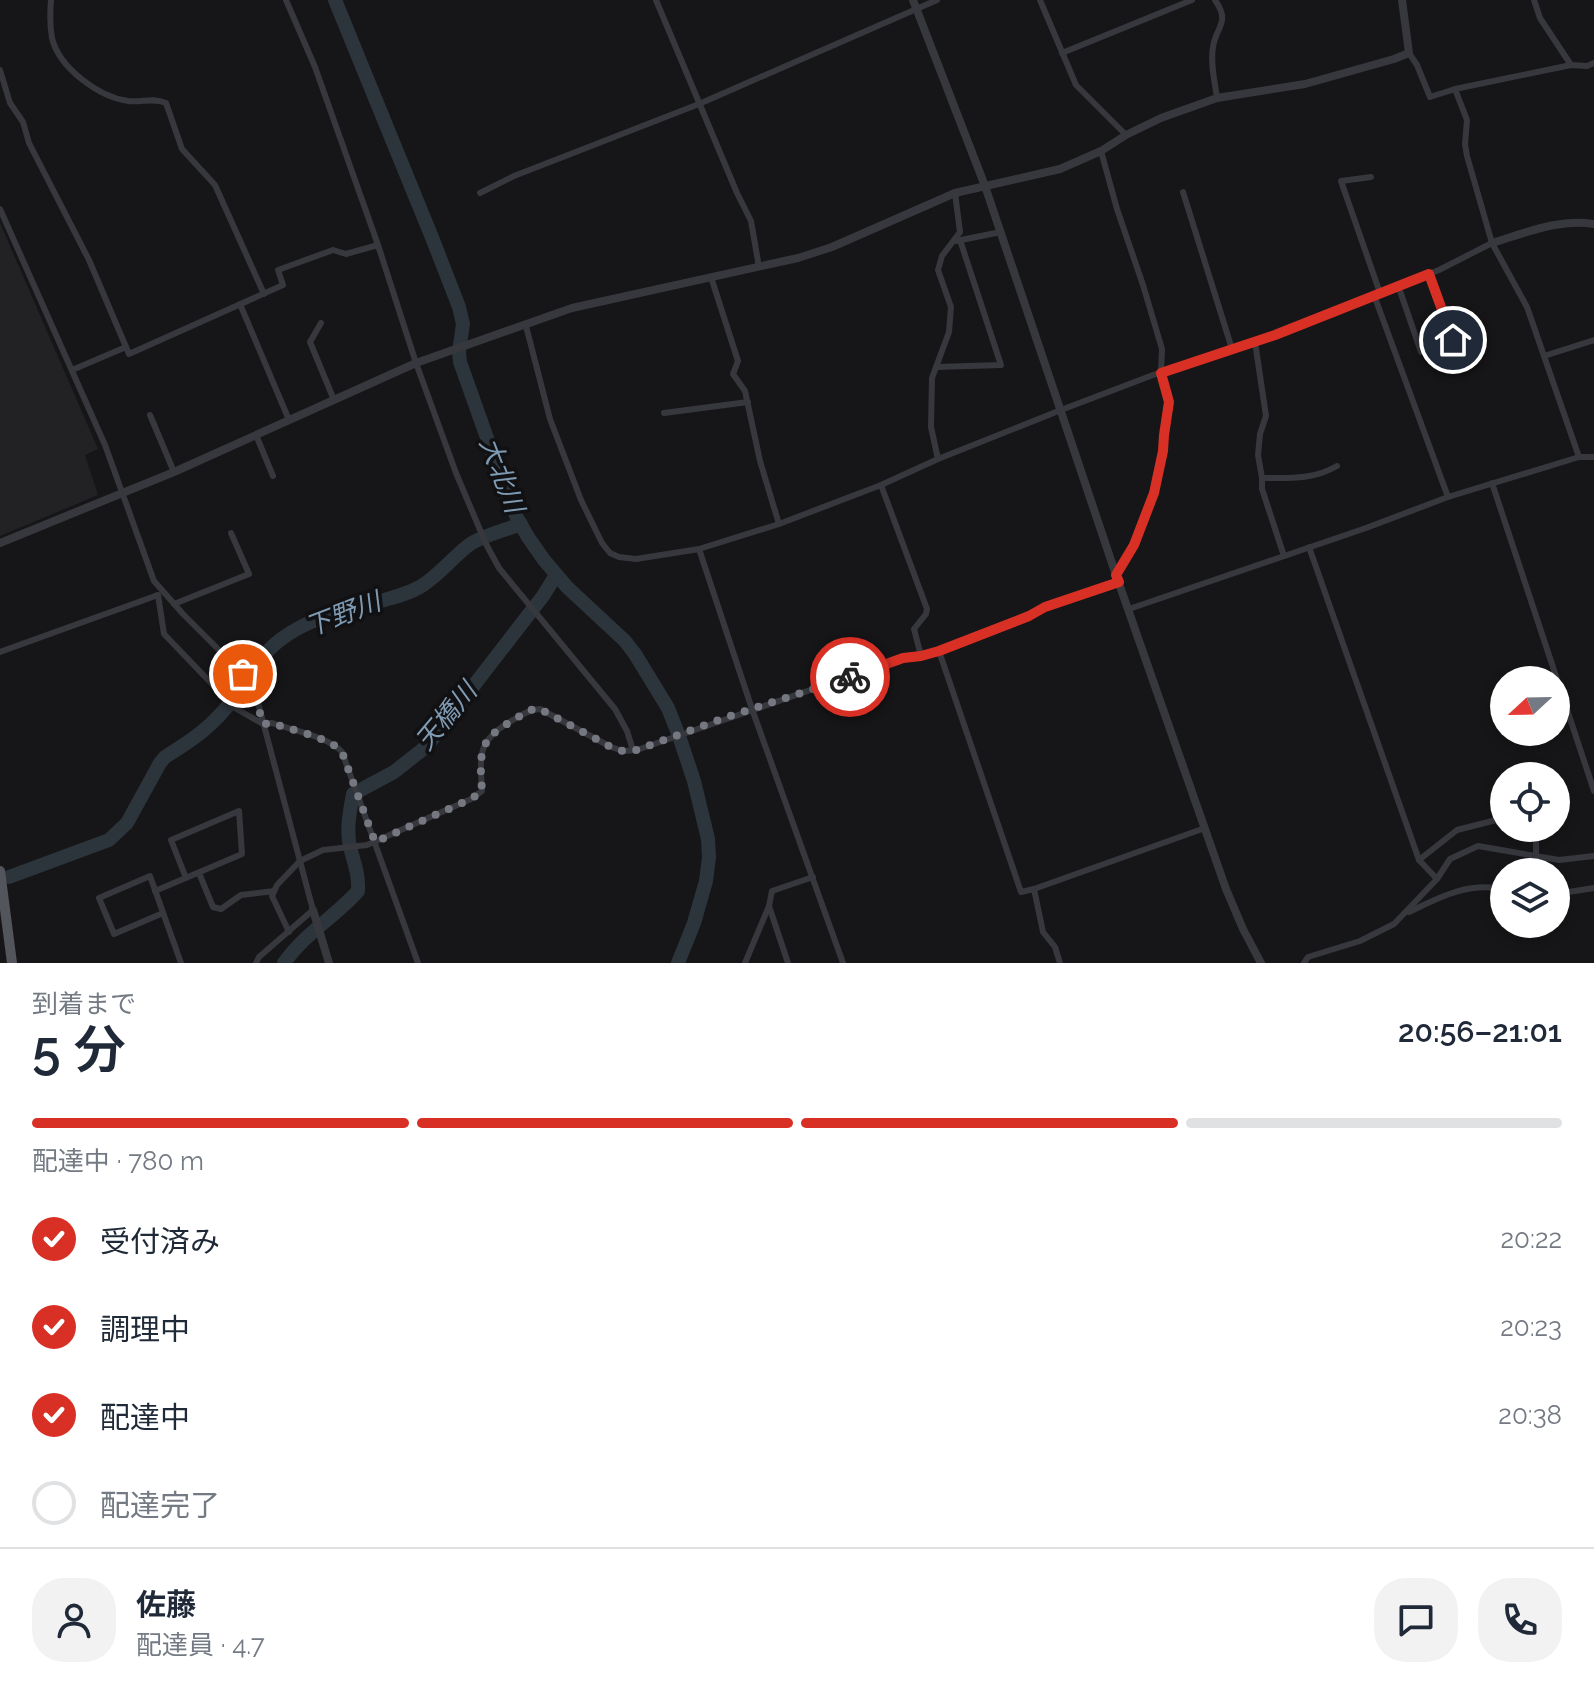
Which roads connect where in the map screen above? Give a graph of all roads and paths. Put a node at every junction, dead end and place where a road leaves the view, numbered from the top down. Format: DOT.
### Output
graph roads {
  1 [pos="51,0"];
  2 [pos="286,0"];
  3 [pos="656,0"];
  4 [pos="937,0"];
  5 [pos="1040,0"];
  6 [pos="1192,0"];
  7 [pos="1215,0"];
  8 [pos="1402,0"];
  9 [pos="1534,0"];
  10 [pos="915,4"];
  11 [pos="1062,53"];
  12 [pos="1409,53"];
  13 [pos="1594,63"];
  14 [pos="1571,65"];
  15 [pos="0,70"];
  16 [pos="1455,89"];
  17 [pos="1217,98"];
  18 [pos="699,104"];
  19 [pos="1126,135"];
  20 [pos="1101,151"];
  21 [pos="1371,177"];
  22 [pos="985,186"];
  23 [pos="1183,192"];
  24 [pos="480,193"];
  25 [pos="955,193"];
  26 [pos="0,209"];
  27 [pos="1594,224"];
  28 [pos="1001,232"];
  29 [pos="956,241"];
  30 [pos="1492,243"];
  31 [pos="378,245"];
  32 [pos="759,267"];
  33 [pos="1429,274"];
  34 [pos="711,277"];
  35 [pos="1398,285"];
  36 [pos="264,294"];
  37 [pos="1377,294"];
  38 [pos="240,304"];
  39 [pos="321,323"];
  40 [pos="521,327"];
  41 [pos="1594,340"];
  42 [pos="1255,342"];
  43 [pos="126,347"];
  44 [pos="1232,349"];
  45 [pos="1544,356"];
  46 [pos="418,362"];
  47 [pos="936,367"];
  48 [pos="72,370"];
  49 [pos="1161,373"];
  50 [pos="334,400"];
  51 [pos="748,402"];
  52 [pos="1061,410"];
  53 [pos="664,413"];
  54 [pos="150,415"];
  55 [pos="289,420"];
  56 [pos="256,435"];
  57 [pos="1579,457"];
  58 [pos="1594,457"];
  59 [pos="938,459"];
  60 [pos="1337,466"];
  61 [pos="174,472"];
  62 [pos="273,476"];
  63 [pos="1262,478"];
  64 [pos="1492,483"];
  65 [pos="881,485"];
  66 [pos="121,492"];
  67 [pos="1448,497"];
  68 [pos="779,524"];
  69 [pos="231,533"];
  70 [pos="0,543"];
  71 [pos="1309,547"];
  72 [pos="699,549"];
  73 [pos="1284,556"];
  74 [pos="1118,578"];
  75 [pos="161,594"];
  76 [pos="174,604"];
  77 [pos="1129,609"];
  78 [pos="939,651"];
  79 [pos="0,652"];
  80 [pos="921,656"];
  81 [pos="752,709"];
  82 [pos="263,724"];
  83 [pos="635,750"];
  84 [pos="1594,791"];
  85 [pos="1490,822"];
  86 [pos="1205,828"];
  87 [pos="375,842"];
  88 [pos="1536,842"];
  89 [pos="1594,856"];
  90 [pos="1536,857"];
  91 [pos="1419,860"];
  92 [pos="300,861"];
  93 [pos="0,871"];
  94 [pos="199,873"];
  95 [pos="813,877"];
  96 [pos="186,878"];
  97 [pos="1437,879"];
  98 [pos="1490,888"];
  99 [pos="1594,888"];
  100 [pos="1034,889"];
  101 [pos="155,891"];
  102 [pos="274,891"];
  103 [pos="1570,892"];
  104 [pos="1,894"];
  105 [pos="769,906"];
  106 [pos="313,910"];
  107 [pos="163,913"];
  108 [pos="1403,915"];
  109 [pos="289,932"];
  110 [pos="12,963"];
  111 [pos="181,963"];
  112 [pos="256,963"];
  113 [pos="329,963"];
  114 [pos="418,963"];
  115 [pos="745,963"];
  116 [pos="788,963"];
  117 [pos="843,963"];
  118 [pos="1060,963"];
  119 [pos="1261,963"];
  120 [pos="1304,963"];
  1 -- 36 [label="street"];
  2 -- 31 [label="street"];
  3 -- 18 [label="street"];
  4 -- 10 [label="street"];
  5 -- 11 [label="street"];
  6 -- 11 [label="street"];
  7 -- 17 [label="street"];
  8 -- 12 [label="street"];
  9 -- 14 [label="street"];
  10 -- 18 [label="street"];
  10 -- 22 [label="street"];
  11 -- 19 [label="street"];
  12 -- 16 [label="street"];
  12 -- 17 [label="street"];
  13 -- 14 [label="street"];
  14 -- 16 [label="street"];
  15 -- 43 [label="street"];
  16 -- 30 [label="street"];
  17 -- 19 [label="street"];
  18 -- 24 [label="street"];
  18 -- 32 [label="street"];
  19 -- 20 [label="street"];
  20 -- 22 [label="street"];
  20 -- 49 [label="street"];
  21 -- 37 [label="street"];
  22 -- 25 [label="street"];
  22 -- 28 [label="street"];
  23 -- 44 [label="street"];
  25 -- 29 [label="street"];
  25 -- 32 [label="street"];
  26 -- 48 [label="street"];
  27 -- 30 [label="street"];
  28 -- 29 [label="street"];
  28 -- 52 [label="street"];
  29 -- 47 [label="street"];
  29 -- 47 [label="street"];
  30 -- 33 [label="street"];
  30 -- 45 [label="street"];
  31 -- 36 [label="street"];
  31 -- 46 [label="street"];
  32 -- 34 [label="street"];
  33 -- 35 [label="street"];
  33 -- 35 [label="street"];
  34 -- 40 [label="street"];
  34 -- 51 [label="street"];
  35 -- 37 [label="street"];
  36 -- 38 [label="street"];
  37 -- 42 [label="street"];
  37 -- 67 [label="street"];
  38 -- 43 [label="street"];
  38 -- 55 [label="street"];
  39 -- 50 [label="street"];
  40 -- 46 [label="street"];
  40 -- 72 [label="street"];
  41 -- 45 [label="street"];
  42 -- 44 [label="street"];
  42 -- 63 [label="street"];
  43 -- 48 [label="street"];
  44 -- 49 [label="street"];
  45 -- 57 [label="street"];
  46 -- 50 [label="street"];
  46 -- 83 [label="street"];
  47 -- 59 [label="street"];
  48 -- 66 [label="street"];
  49 -- 52 [label="street"];
  49 -- 74 [label="street"];
  50 -- 55 [label="street"];
  51 -- 53 [label="street"];
  51 -- 68 [label="street"];
  52 -- 59 [label="street"];
  52 -- 74 [label="street"];
  54 -- 61 [label="street"];
  55 -- 56 [label="street"];
  56 -- 61 [label="street"];
  56 -- 62 [label="street"];
  57 -- 58 [label="street"];
  57 -- 64 [label="street"];
  59 -- 65 [label="street"];
  60 -- 63 [label="street"];
  61 -- 66 [label="street"];
  63 -- 73 [label="street"];
  64 -- 67 [label="street"];
  64 -- 84 [label="street"];
  65 -- 68 [label="street"];
  65 -- 80 [label="street"];
  66 -- 70 [label="street"];
  66 -- 75 [label="street"];
  67 -- 71 [label="street"];
  68 -- 72 [label="street"];
  69 -- 76 [label="street"];
  71 -- 73 [label="street"];
  71 -- 91 [label="street"];
  72 -- 81 [label="street"];
  73 -- 77 [label="street"];
  74 -- 77 [label="street"];
  74 -- 78 [label="street"];
  75 -- 76 [label="street"];
  75 -- 79 [label="street"];
  75 -- 82 [label="street"];
  76 -- 82 [label="street"];
  77 -- 86 [label="street"];
  78 -- 80 [label="street"];
  78 -- 100 [label="street"];
  80 -- 81 [label="street"];
  81 -- 83 [label="street"];
  81 -- 95 [label="street"];
  82 -- 87 [label="street"];
  82 -- 92 [label="street"];
  83 -- 87 [label="street"];
  85 -- 91 [label="street"];
  86 -- 100 [label="street"];
  86 -- 119 [label="street"];
  87 -- 92 [label="street"];
  87 -- 114 [label="street"];
  88 -- 90 [label="street"];
  89 -- 90 [label="street"];
  90 -- 97 [label="street"];
  91 -- 97 [label="street"];
  92 -- 102 [label="street"];
  92 -- 106 [label="street"];
  93 -- 104 [label="main road"];
  94 -- 96 [label="street"];
  94 -- 96 [label="street"];
  94 -- 102 [label="street"];
  95 -- 105 [label="street"];
  95 -- 117 [label="street"];
  96 -- 101 [label="street"];
  97 -- 108 [label="street"];
  98 -- 108 [label="street"];
  99 -- 103 [label="street"];
  100 -- 118 [label="street"];
  101 -- 107 [label="street"];
  101 -- 107 [label="street"];
  102 -- 109 [label="street"];
  104 -- 110 [label="main road"];
  105 -- 115 [label="street"];
  105 -- 116 [label="street"];
  106 -- 109 [label="street"];
  106 -- 113 [label="street"];
  107 -- 111 [label="street"];
  108 -- 120 [label="street"];
  109 -- 112 [label="street"];
}
